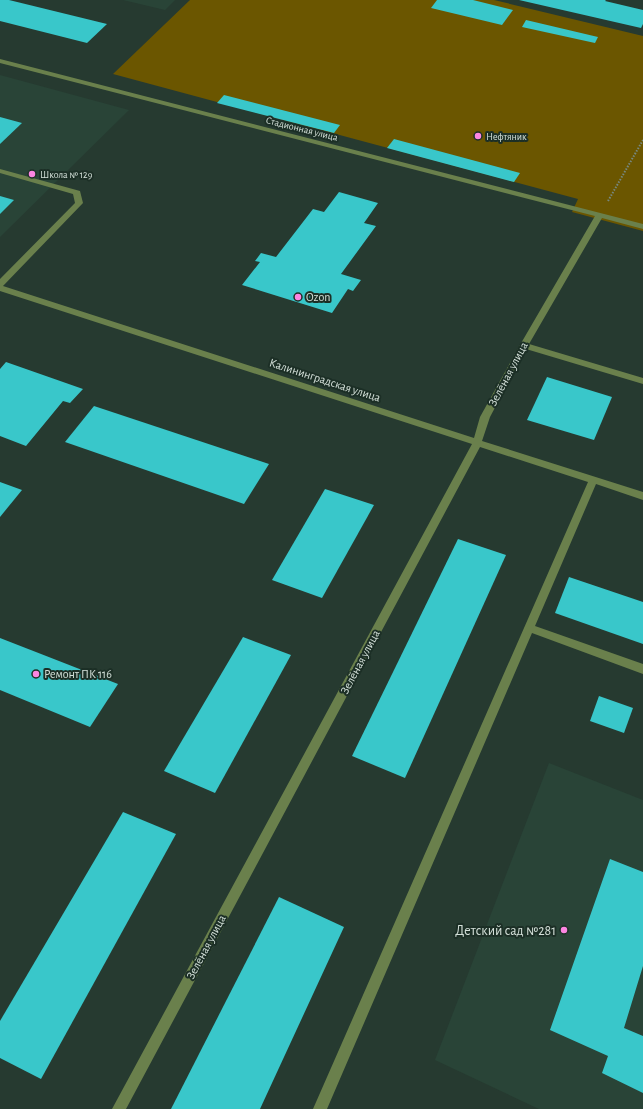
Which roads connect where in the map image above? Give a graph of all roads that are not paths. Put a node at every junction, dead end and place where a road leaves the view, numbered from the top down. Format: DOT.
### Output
graph roads {
  1 [pos="0,61"];
  2 [pos="0,171"];
  3 [pos="600,215"];
  4 [pos="643,227"];
  5 [pos="0,284"];
  6 [pos="0,288"];
  7 [pos="524,345"];
  8 [pos="643,381"];
  9 [pos="477,443"];
  10 [pos="593,480"];
  11 [pos="643,496"];
  12 [pos="529,628"];
  13 [pos="643,669"];
  14 [pos="118,1109"];
  15 [pos="320,1109"];
  1 -- 3 [label="street, Стадионная улица"];
  2 -- 5 [label="street"];
  3 -- 4 [label="street, Стадионная улица"];
  3 -- 7 [label="street, Зелёная улица"];
  6 -- 9 [label="street, Калининградская улица"];
  7 -- 8 [label="street"];
  7 -- 9 [label="street, Зелёная улица"];
  9 -- 10 [label="street, Калининградская улица"];
  9 -- 14 [label="street, Зелёная улица"];
  10 -- 11 [label="street, Калининградская улица"];
  10 -- 12 [label="street"];
  12 -- 13 [label="street"];
  12 -- 15 [label="street"];
}
